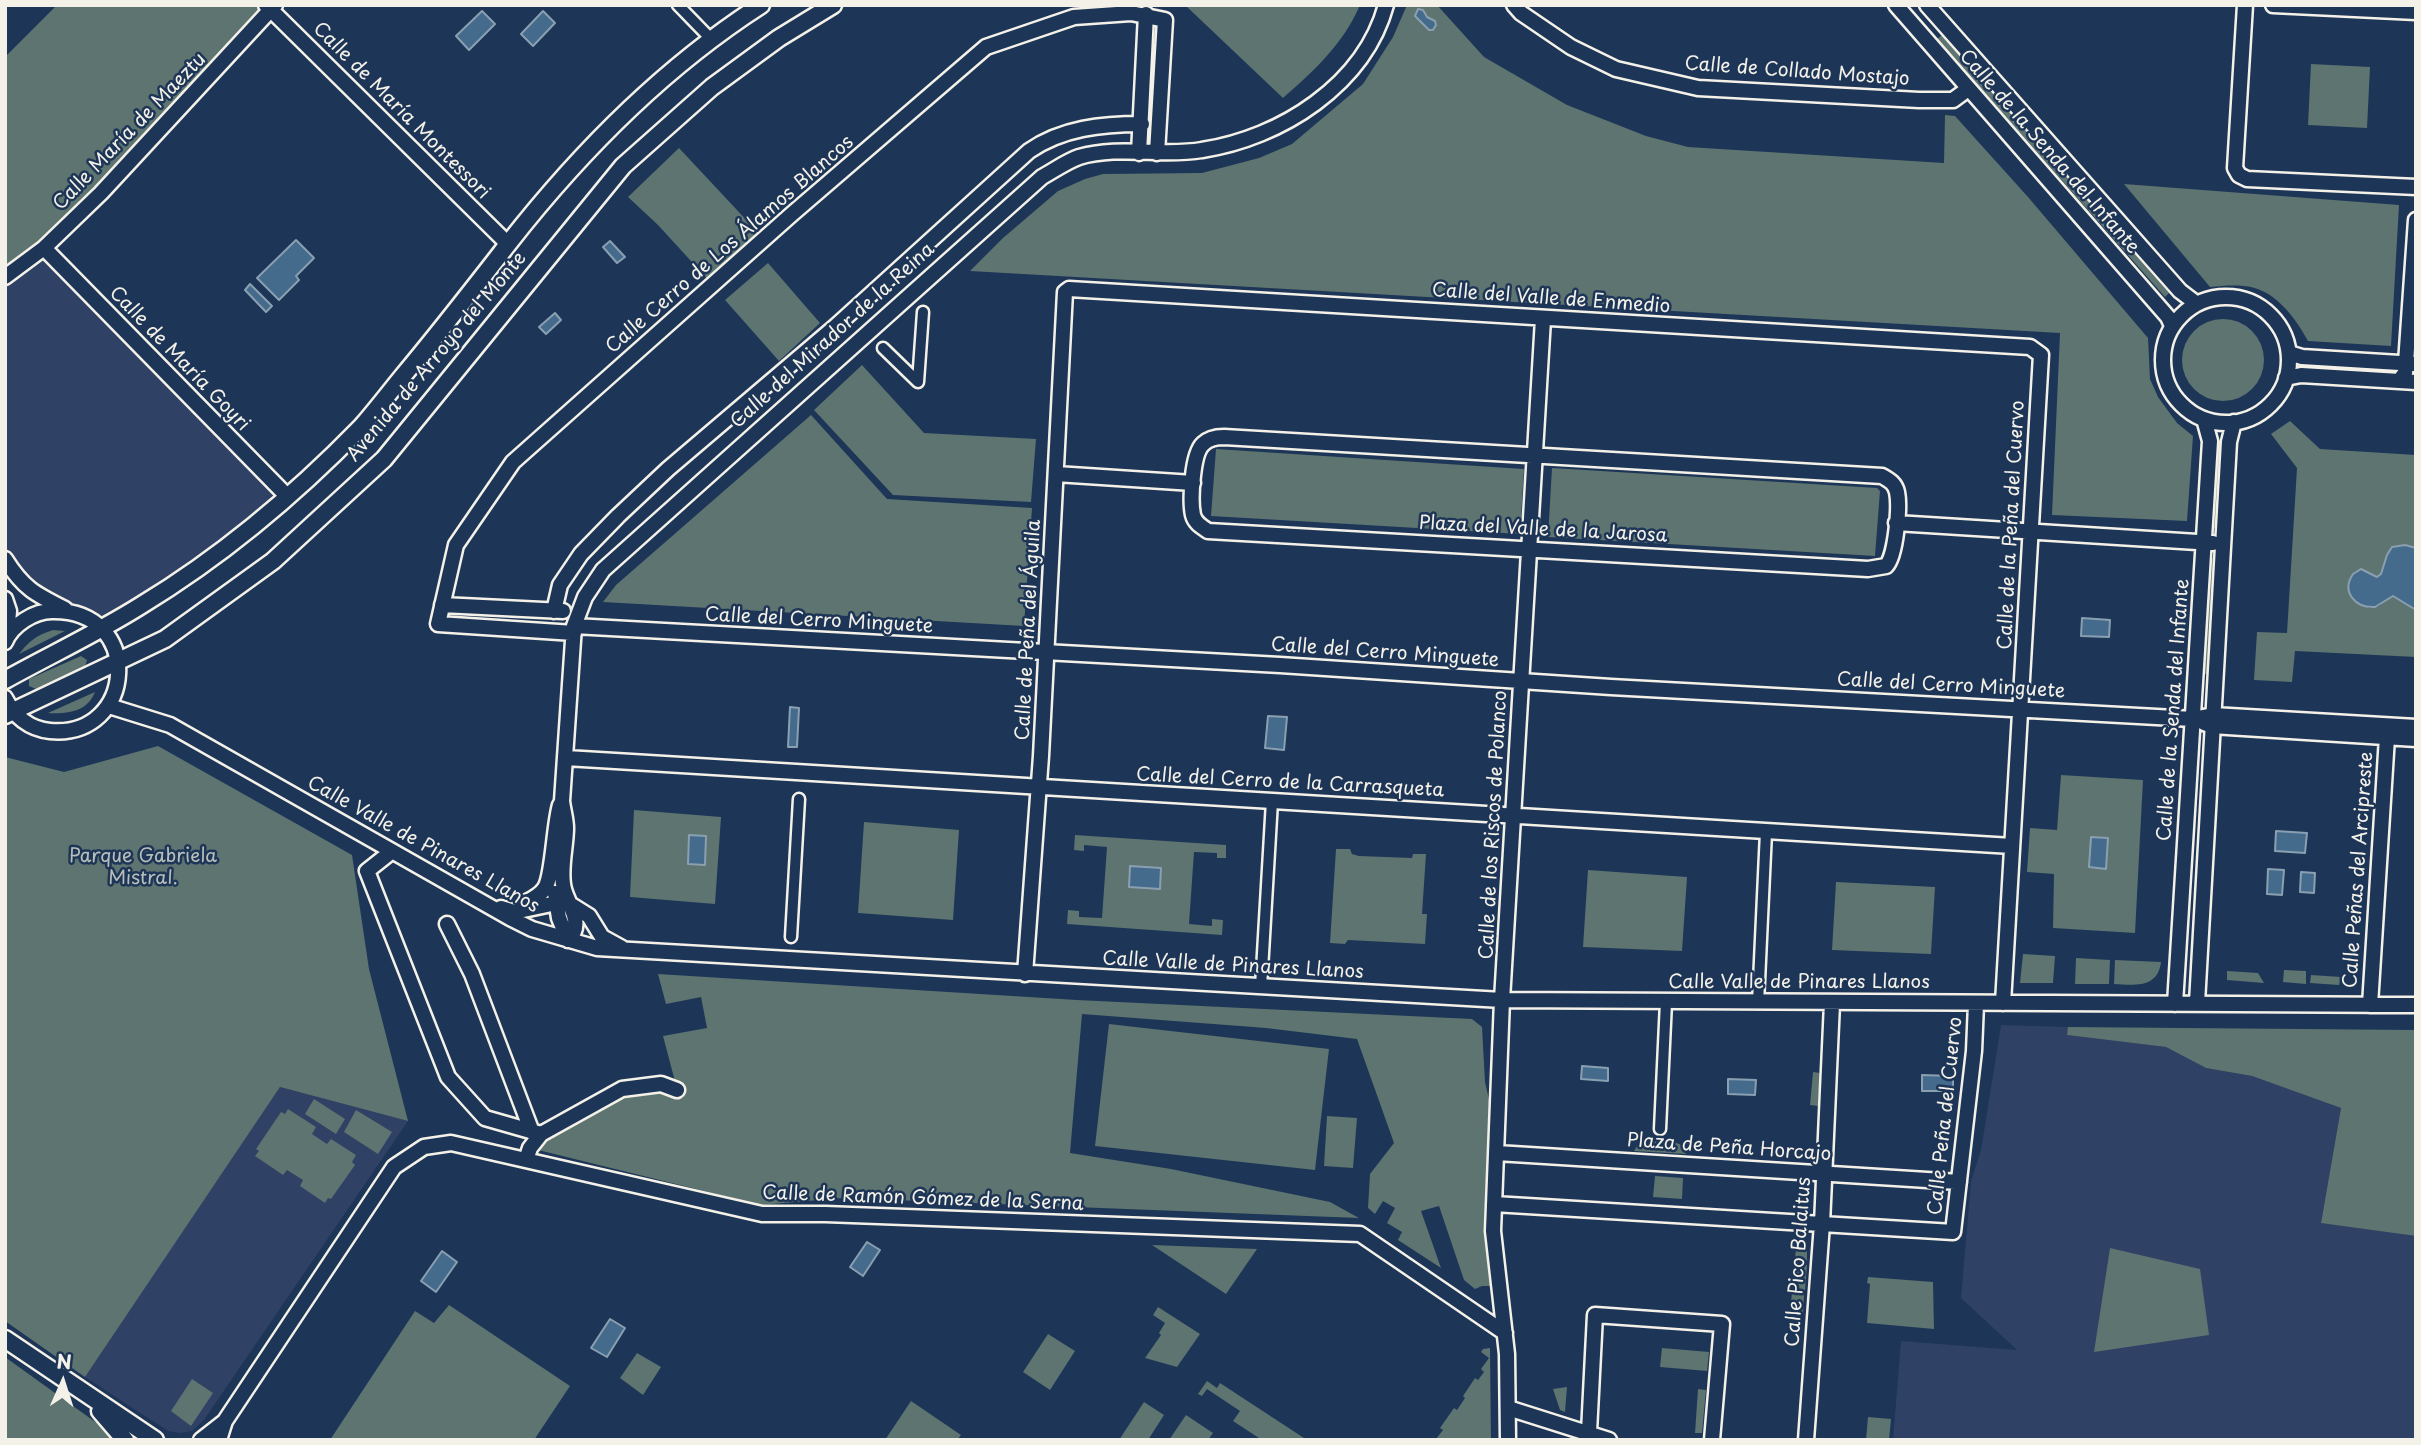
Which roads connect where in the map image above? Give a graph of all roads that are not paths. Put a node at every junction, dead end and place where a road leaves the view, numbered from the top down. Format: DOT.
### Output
graph roads {
  1 [pos="678,5"];
  2 [pos="761,5"];
  3 [pos="833,5"];
  4 [pos="1386,5"];
  5 [pos="1514,5"];
  6 [pos="1896,5"];
  7 [pos="1927,5"];
  8 [pos="2245,5"];
  9 [pos="2273,5"];
  10 [pos="271,7"];
  11 [pos="2416,12"];
  12 [pos="1146,14"];
  13 [pos="711,39"];
  14 [pos="1968,89"];
  15 [pos="1142,124"];
  16 [pos="1139,153"];
  17 [pos="1157,153"];
  18 [pos="2416,187"];
  19 [pos="2416,220"];
  20 [pos="509,244"];
  21 [pos="44,248"];
  22 [pos="5,277"];
  23 [pos="1069,289"];
  24 [pos="2197,304"];
  25 [pos="923,312"];
  26 [pos="1543,319"];
  27 [pos="2172,326"];
  28 [pos="2030,347"];
  29 [pos="883,348"];
  30 [pos="2289,353"];
  31 [pos="2411,363"];
  32 [pos="2286,378"];
  33 [pos="2399,381"];
  34 [pos="2416,382"];
  35 [pos="2204,419"];
  36 [pos="2234,422"];
  37 [pos="1536,455"];
  38 [pos="1056,474"];
  39 [pos="1193,483"];
  40 [pos="288,496"];
  41 [pos="1896,523"];
  42 [pos="2032,531"];
  43 [pos="2203,542"];
  44 [pos="2223,543"];
  45 [pos="1530,549"];
  46 [pos="5,559"];
  47 [pos="5,599"];
  48 [pos="442,605"];
  49 [pos="69,611"];
  50 [pos="554,611"];
  51 [pos="438,624"];
  52 [pos="575,624"];
  53 [pos="101,627"];
  54 [pos="6,639"];
  55 [pos="1047,654"];
  56 [pos="119,659"];
  57 [pos="5,680"];
  58 [pos="1522,681"];
  59 [pos="109,706"];
  60 [pos="8,708"];
  61 [pos="2021,710"];
  62 [pos="2193,719"];
  63 [pos="2212,721"];
  64 [pos="2416,727"];
  65 [pos="2386,737"];
  66 [pos="2416,739"];
  67 [pos="566,758"];
  68 [pos="1039,787"];
  69 [pos="799,799"];
  70 [pos="562,801"];
  71 [pos="1272,801"];
  72 [pos="1514,816"];
  73 [pos="1766,832"];
  74 [pos="2012,846"];
  75 [pos="391,852"];
  76 [pos="477,899"];
  77 [pos="555,902"];
  78 [pos="573,906"];
  79 [pos="447,924"];
  80 [pos="792,937"];
  81 [pos="568,940"];
  82 [pos="629,951"];
  83 [pos="1025,974"];
  84 [pos="1261,987"];
  85 [pos="1502,1000"];
  86 [pos="1666,1002"];
  87 [pos="1758,1003"];
  88 [pos="1832,1003"];
  89 [pos="2003,1003"];
  90 [pos="2197,1003"];
  91 [pos="1976,1004"];
  92 [pos="2175,1004"];
  93 [pos="2370,1005"];
  94 [pos="2416,1005"];
  95 [pos="677,1090"];
  96 [pos="1660,1129"];
  97 [pos="536,1133"];
  98 [pos="1497,1153"];
  99 [pos="526,1160"];
  100 [pos="1824,1174"];
  101 [pos="1959,1182"];
  102 [pos="1494,1205"];
  103 [pos="1822,1224"];
  104 [pos="1505,1333"];
  105 [pos="5,1339"];
  106 [pos="79,1389"];
  107 [pos="1508,1408"];
  108 [pos="225,1421"];
  109 [pos="1589,1433"];
  110 [pos="125,1440"];
  111 [pos="155,1440"];
  112 [pos="201,1440"];
  113 [pos="219,1440"];
  114 [pos="1508,1440"];
  115 [pos="1609,1440"];
  116 [pos="1712,1440"];
  117 [pos="1806,1440"];
  1 -- 13 [label="street"];
  2 -- 13 [label="street, Avenida de Arroyo del Monte"];
  3 -- 56 [label="street, Avenida de Arroyo del Monte"];
  4 -- 17 [label="street, Calle del Mirador de la Reina"];
  5 -- 14 [label="street, Calle de Collado Mostajo"];
  6 -- 14 [label="street, Calle de la Senda del Infante"];
  7 -- 24 [label="street, Calle de la Senda del Infante"];
  8 -- 18 [label="street"];
  9 -- 11 [label="street"];
  10 -- 20 [label="street, Calle de María Montessori"];
  10 -- 21 [label="street, Calle María de Maeztu"];
  12 -- 15 [label="street"];
  12 -- 17 [label="street"];
  12 -- 48 [label="street, Calle Cerro de Los Álamos Blancos"];
  13 -- 20 [label="street, Avenida de Arroyo del Monte"];
  14 -- 27 [label="street, Calle de la Senda del Infante"];
  15 -- 16 [label="street"];
  15 -- 50 [label="street, Calle del Mirador de la Reina"];
  16 -- 17 [label="street, Calle del Mirador de la Reina"];
  16 -- 52 [label="street, Calle del Mirador de la Reina"];
  19 -- 31 [label="street"];
  20 -- 40 [label="street, Avenida de Arroyo del Monte"];
  21 -- 22 [label="street, Calle María de Maeztu"];
  21 -- 40 [label="street, Calle de María Goyri"];
  23 -- 26 [label="street, Calle del Valle de Enmedio"];
  23 -- 38 [label="street, Calle de Peña del Águila"];
  24 -- 27 [label="street"];
  24 -- 30 [label="street"];
  25 -- 29 [label="street"];
  26 -- 28 [label="street, Calle del Valle de Enmedio"];
  26 -- 37 [label="street, Calle de los Riscos de Polanco"];
  27 -- 35 [label="street"];
  28 -- 42 [label="street, Calle de la Peña del Cuervo"];
  30 -- 31 [label="street"];
  30 -- 32 [label="street"];
  31 -- 33 [label="street"];
  32 -- 33 [label="street"];
  32 -- 36 [label="street"];
  33 -- 34 [label="street"];
  35 -- 36 [label="street"];
  35 -- 43 [label="street, Calle de la Senda del Infante"];
  36 -- 44 [label="street, Calle de la Senda del Infante"];
  37 -- 39 [label="street, Plaza del Valle de la Jarosa"];
  37 -- 41 [label="street, Plaza del Valle de la Jarosa"];
  37 -- 45 [label="street, Calle de los Riscos de Polanco"];
  38 -- 39 [label="street"];
  38 -- 55 [label="street, Calle de Peña del Águila"];
  39 -- 45 [label="street, Plaza del Valle de la Jarosa"];
  40 -- 53 [label="street, Avenida de Arroyo del Monte"];
  41 -- 42 [label="street"];
  41 -- 45 [label="street, Plaza del Valle de la Jarosa"];
  42 -- 43 [label="street"];
  42 -- 61 [label="street, Calle de la Peña del Cuervo"];
  43 -- 44 [label="street"];
  43 -- 62 [label="street, Calle de la Senda del Infante"];
  44 -- 63 [label="street, Calle de la Senda del Infante"];
  45 -- 58 [label="street, Calle de los Riscos de Polanco"];
  46 -- 49 [label="street"];
  47 -- 54 [label="street"];
  48 -- 50 [label="street, Calle del Cerro Minguete"];
  48 -- 51 [label="street, Calle Cerro de Los Álamos Blancos"];
  49 -- 53 [label="street"];
  49 -- 54 [label="street"];
  50 -- 52 [label="street, Calle del Cerro Minguete"];
  51 -- 52 [label="street, Calle del Cerro Minguete"];
  52 -- 55 [label="street, Calle del Cerro Minguete"];
  52 -- 67 [label="street, Calle del Mirador de la Reina"];
  53 -- 56 [label="street"];
  53 -- 57 [label="street, Avenida de Arroyo del Monte"];
  55 -- 58 [label="street, Calle del Cerro Minguete"];
  55 -- 68 [label="street, Calle de Peña del Águila"];
  56 -- 59 [label="street"];
  56 -- 60 [label="street, Avenida de Arroyo del Monte"];
  58 -- 61 [label="street, Calle del Cerro Minguete"];
  58 -- 72 [label="street, Calle de los Riscos de Polanco"];
  59 -- 60 [label="street"];
  59 -- 75 [label="street, Calle Valle de Pinares Llanos"];
  61 -- 62 [label="street, Calle del Cerro Minguete"];
  61 -- 74 [label="street, Calle de la Peña del Cuervo"];
  62 -- 63 [label="street, Calle del Cerro Minguete"];
  62 -- 92 [label="street, Calle de la Senda del Infante"];
  63 -- 64 [label="street, Calle del Cerro Minguete"];
  63 -- 65 [label="street, Calle del Cerro Minguete"];
  63 -- 90 [label="street, Calle de la Senda del Infante"];
  65 -- 66 [label="street, Calle del Cerro Minguete"];
  65 -- 93 [label="street, Calle Peñas del Arcipreste"];
  67 -- 68 [label="street, Calle del Cerro de la Carrasqueta"];
  67 -- 70 [label="street, Calle del Mirador de la Reina"];
  68 -- 71 [label="street, Calle del Cerro de la Carrasqueta"];
  68 -- 83 [label="street, Calle de Peña del Águila"];
  69 -- 80 [label="street"];
  70 -- 76 [label="street"];
  70 -- 77 [label="street"];
  70 -- 78 [label="street, Calle del Mirador de la Reina"];
  71 -- 72 [label="street, Calle del Cerro de la Carrasqueta"];
  71 -- 84 [label="street"];
  72 -- 73 [label="street, Calle del Cerro de la Carrasqueta"];
  72 -- 85 [label="street, Calle de los Riscos de Polanco"];
  73 -- 74 [label="street, Calle del Cerro de la Carrasqueta"];
  73 -- 87 [label="street"];
  74 -- 89 [label="street, Calle de la Peña del Cuervo"];
  75 -- 76 [label="street, Calle Valle de Pinares Llanos"];
  75 -- 97 [label="street"];
  76 -- 77 [label="street"];
  76 -- 81 [label="street, Calle Valle de Pinares Llanos"];
  77 -- 78 [label="street"];
  77 -- 81 [label="street"];
  78 -- 81 [label="street"];
  78 -- 82 [label="street"];
  79 -- 97 [label="street"];
  81 -- 82 [label="street, Calle Valle de Pinares Llanos"];
  82 -- 83 [label="street, Calle Valle de Pinares Llanos"];
  83 -- 84 [label="street, Calle Valle de Pinares Llanos"];
  84 -- 85 [label="street, Calle Valle de Pinares Llanos"];
  85 -- 86 [label="street, Calle Valle de Pinares Llanos"];
  85 -- 98 [label="street, Calle de los Riscos de Polanco"];
  86 -- 87 [label="street, Calle Valle de Pinares Llanos"];
  86 -- 96 [label="street"];
  87 -- 88 [label="street, Calle Valle de Pinares Llanos"];
  88 -- 91 [label="street, Calle Valle de Pinares Llanos"];
  88 -- 100 [label="street, Calle Pico Balaitus"];
  89 -- 91 [label="street, Calle Valle de Pinares Llanos"];
  89 -- 92 [label="street, Calle Valle de Pinares Llanos"];
  90 -- 92 [label="street, Calle Valle de Pinares Llanos"];
  90 -- 93 [label="street, Calle Valle de Pinares Llanos"];
  91 -- 101 [label="street, Calle Peña del Cuervo"];
  93 -- 94 [label="street, Calle Valle de Pinares Llanos"];
  95 -- 97 [label="street"];
  97 -- 99 [label="street"];
  98 -- 100 [label="street, Plaza de Peña Horcajo"];
  98 -- 102 [label="street, Calle de los Riscos de Polanco"];
  99 -- 104 [label="street, Calle de Ramón Gómez de la Serna"];
  99 -- 108 [label="street, Calle de Ramón Gómez de la Serna"];
  100 -- 101 [label="street, Plaza de Peña Horcajo"];
  100 -- 103 [label="street, Calle Pico Balaitus"];
  101 -- 103 [label="street, Calle Peña del Cuervo"];
  102 -- 103 [label="street"];
  102 -- 104 [label="street, Calle de los Riscos de Polanco"];
  103 -- 117 [label="street, Calle Pico Balaitus"];
  104 -- 107 [label="street"];
  105 -- 106 [label="street"];
  106 -- 110 [label="street"];
  106 -- 111 [label="street"];
  107 -- 109 [label="street"];
  107 -- 114 [label="street"];
  108 -- 112 [label="street, Calle de Ramón Gómez de la Serna"];
  108 -- 113 [label="street, Calle de Ramón Gómez de la Serna"];
  109 -- 115 [label="street"];
  109 -- 116 [label="street"];
}
